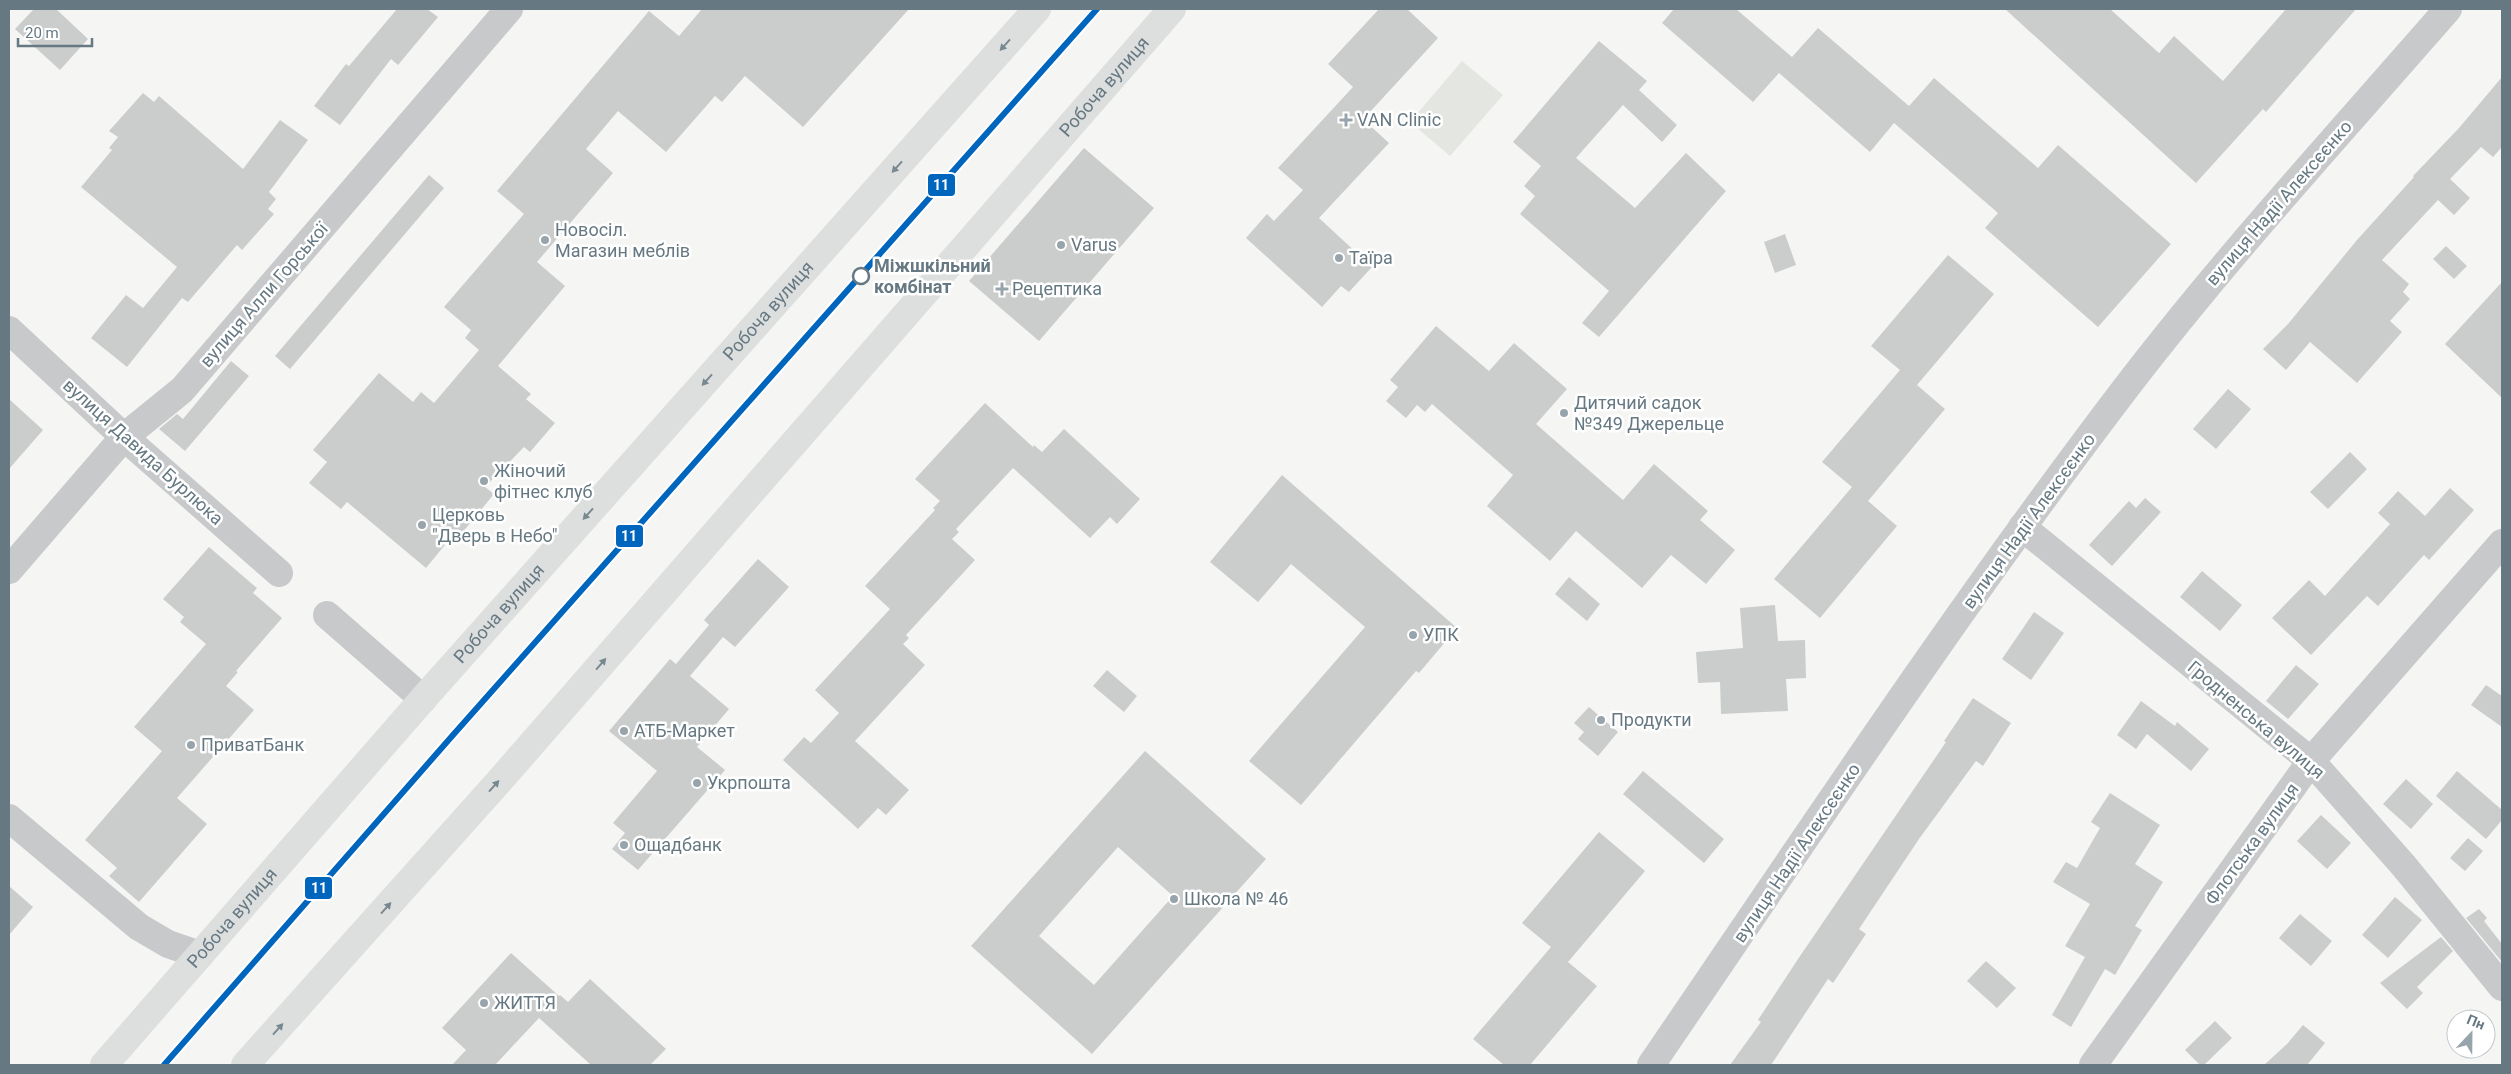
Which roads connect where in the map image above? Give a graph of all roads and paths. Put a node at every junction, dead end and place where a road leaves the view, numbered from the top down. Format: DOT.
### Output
graph roads {
  1 [pos="509,9"];
  2 [pos="1037,9"];
  3 [pos="1172,9"];
  4 [pos="2448,9"];
  5 [pos="9,330"];
  6 [pos="124,437"];
  7 [pos="2022,528"];
  8 [pos="2502,542"];
  9 [pos="9,570"];
  10 [pos="278,573"];
  11 [pos="327,615"];
  12 [pos="423,699"];
  13 [pos="2311,761"];
  14 [pos="9,818"];
  15 [pos="200,955"];
  16 [pos="2502,987"];
  17 [pos="104,1065"];
  18 [pos="245,1065"];
  19 [pos="1651,1065"];
  20 [pos="2093,1065"];
  1 -- 6 [label="street, вулиця Алли Горської"];
  2 -- 12 [label="main road, Робоча вулиця, one-way"];
  18 -- 3 [label="main road, Робоча вулиця, one-way"];
  4 -- 7 [label="street, вулиця Надії Алексєєнко"];
  5 -- 6 [label="street, вулиця Давида Бурлюка"];
  6 -- 9 [label="street, вулиця Алли Горської"];
  6 -- 10 [label="street, вулиця Давида Бурлюка"];
  7 -- 13 [label="street, Гродненська вулиця"];
  7 -- 19 [label="street, вулиця Надії Алексєєнко"];
  8 -- 13 [label="street, Флотська вулиця"];
  11 -- 12 [label="street"];
  12 -- 15 [label="main road, Робоча вулиця"];
  13 -- 16 [label="street, Гродненська вулиця"];
  13 -- 20 [label="street, Флотська вулиця"];
  14 -- 15 [label="street"];
  15 -- 17 [label="main road, Робоча вулиця"];
}
